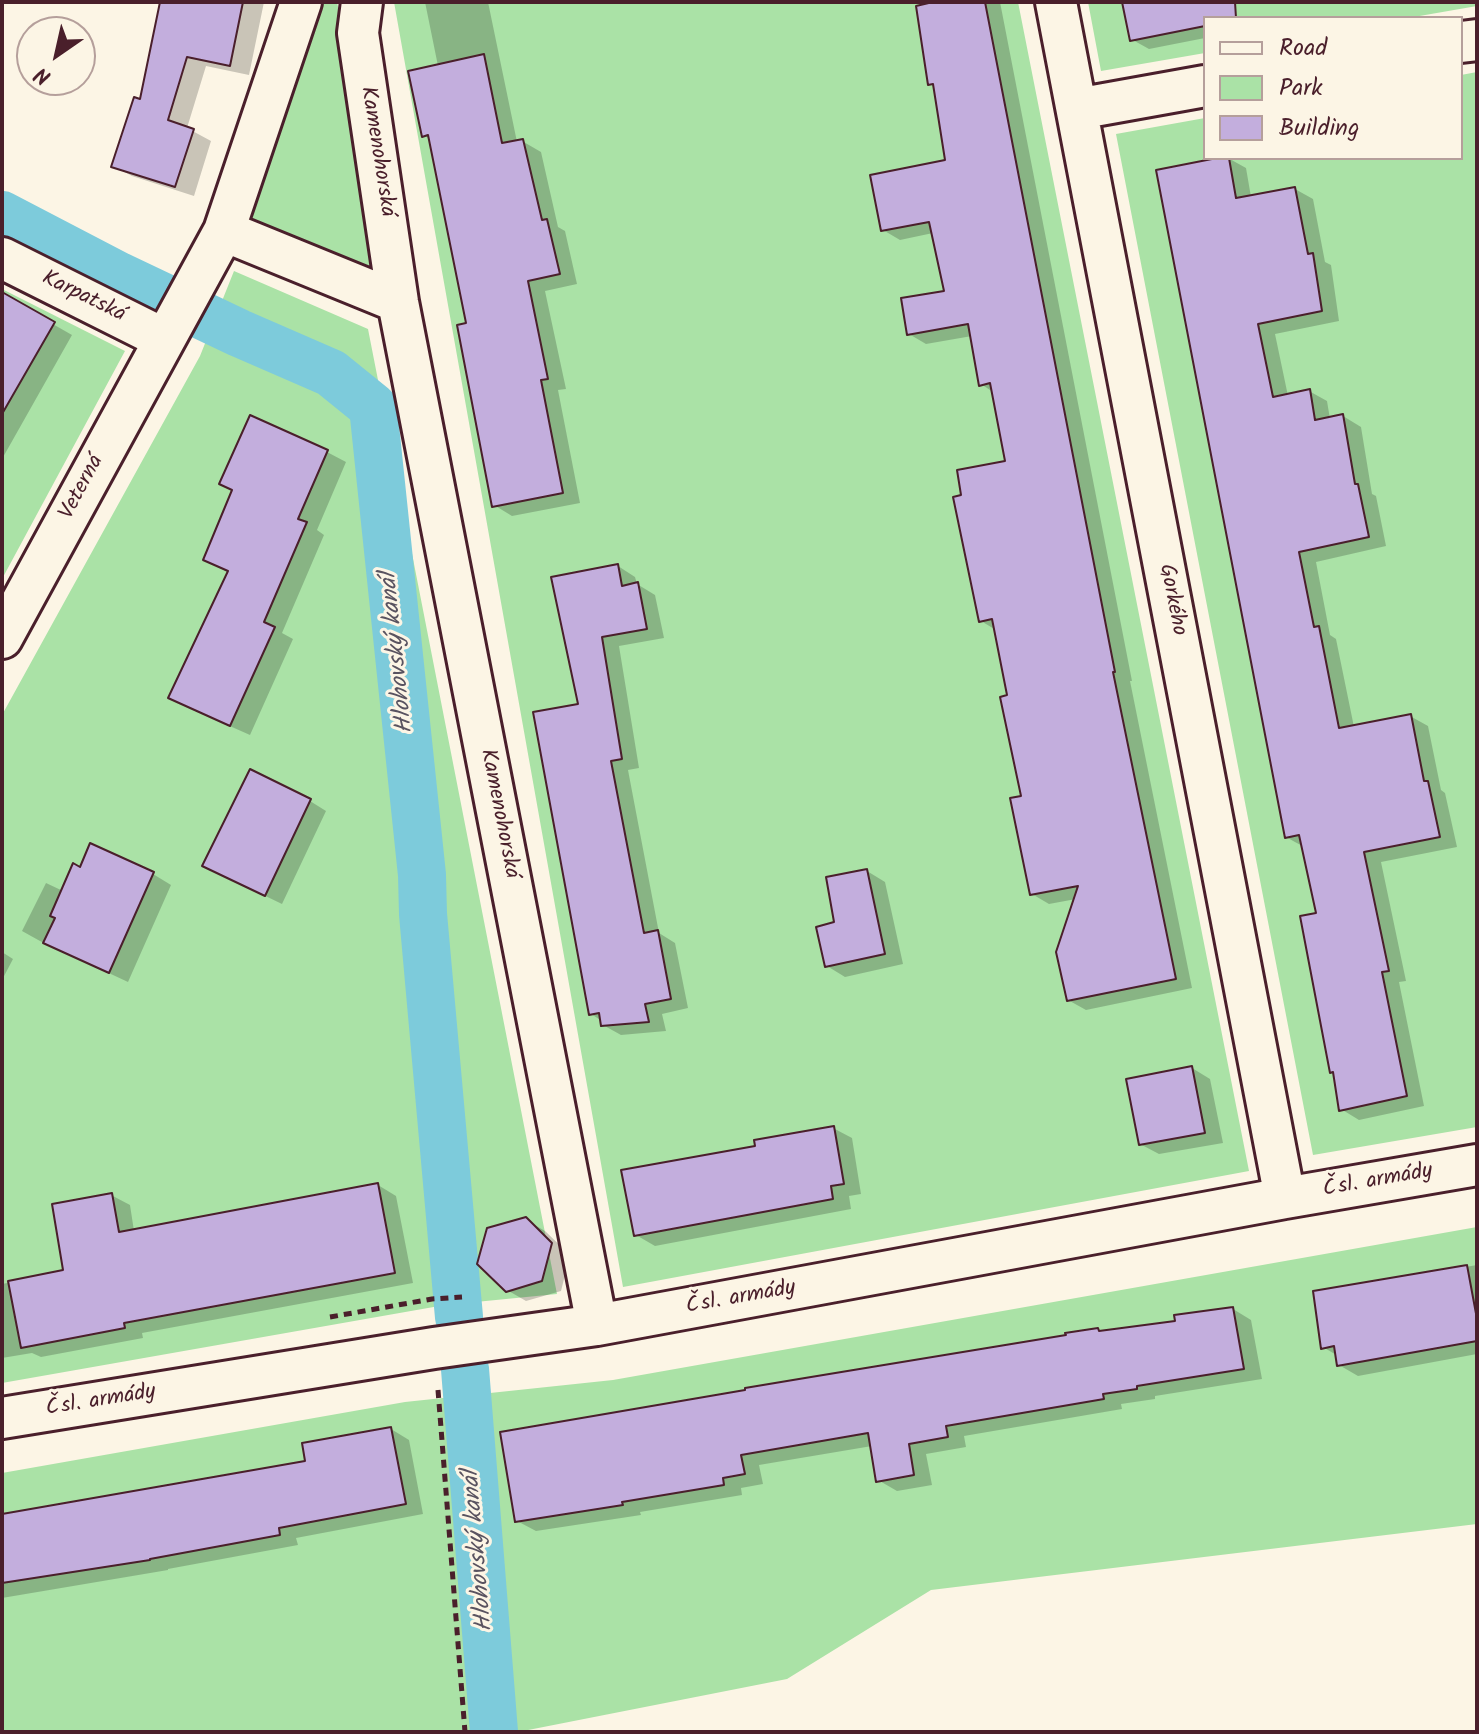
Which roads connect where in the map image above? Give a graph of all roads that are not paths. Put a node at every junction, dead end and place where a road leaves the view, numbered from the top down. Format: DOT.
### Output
graph roads {
  1 [pos="301,2"];
  2 [pos="362,2"];
  3 [pos="1056,2"];
  4 [pos="1203,86"];
  5 [pos="1077,109"];
  6 [pos="224,231"];
  7 [pos="2,258"];
  8 [pos="398,302"];
  9 [pos="164,339"];
  10 [pos="2,638"];
  11 [pos="1477,1165"];
  12 [pos="1285,1198"];
  13 [pos="597,1325"];
  14 [pos="2,1418"];
  1 -- 6 [label="street"];
  2 -- 8 [label="street, Kamenohorská"];
  3 -- 5 [label="street, Gorkého"];
  4 -- 5 [label="street"];
  5 -- 12 [label="street, Gorkého"];
  6 -- 8 [label="street"];
  6 -- 9 [label="street"];
  7 -- 9 [label="street, Karpatská"];
  8 -- 13 [label="street, Kamenohorská"];
  9 -- 10 [label="street, Veterná"];
  11 -- 12 [label="street, Čsl. armády"];
  12 -- 13 [label="street, Čsl. armády"];
  13 -- 14 [label="street, Čsl. armády"];
}
